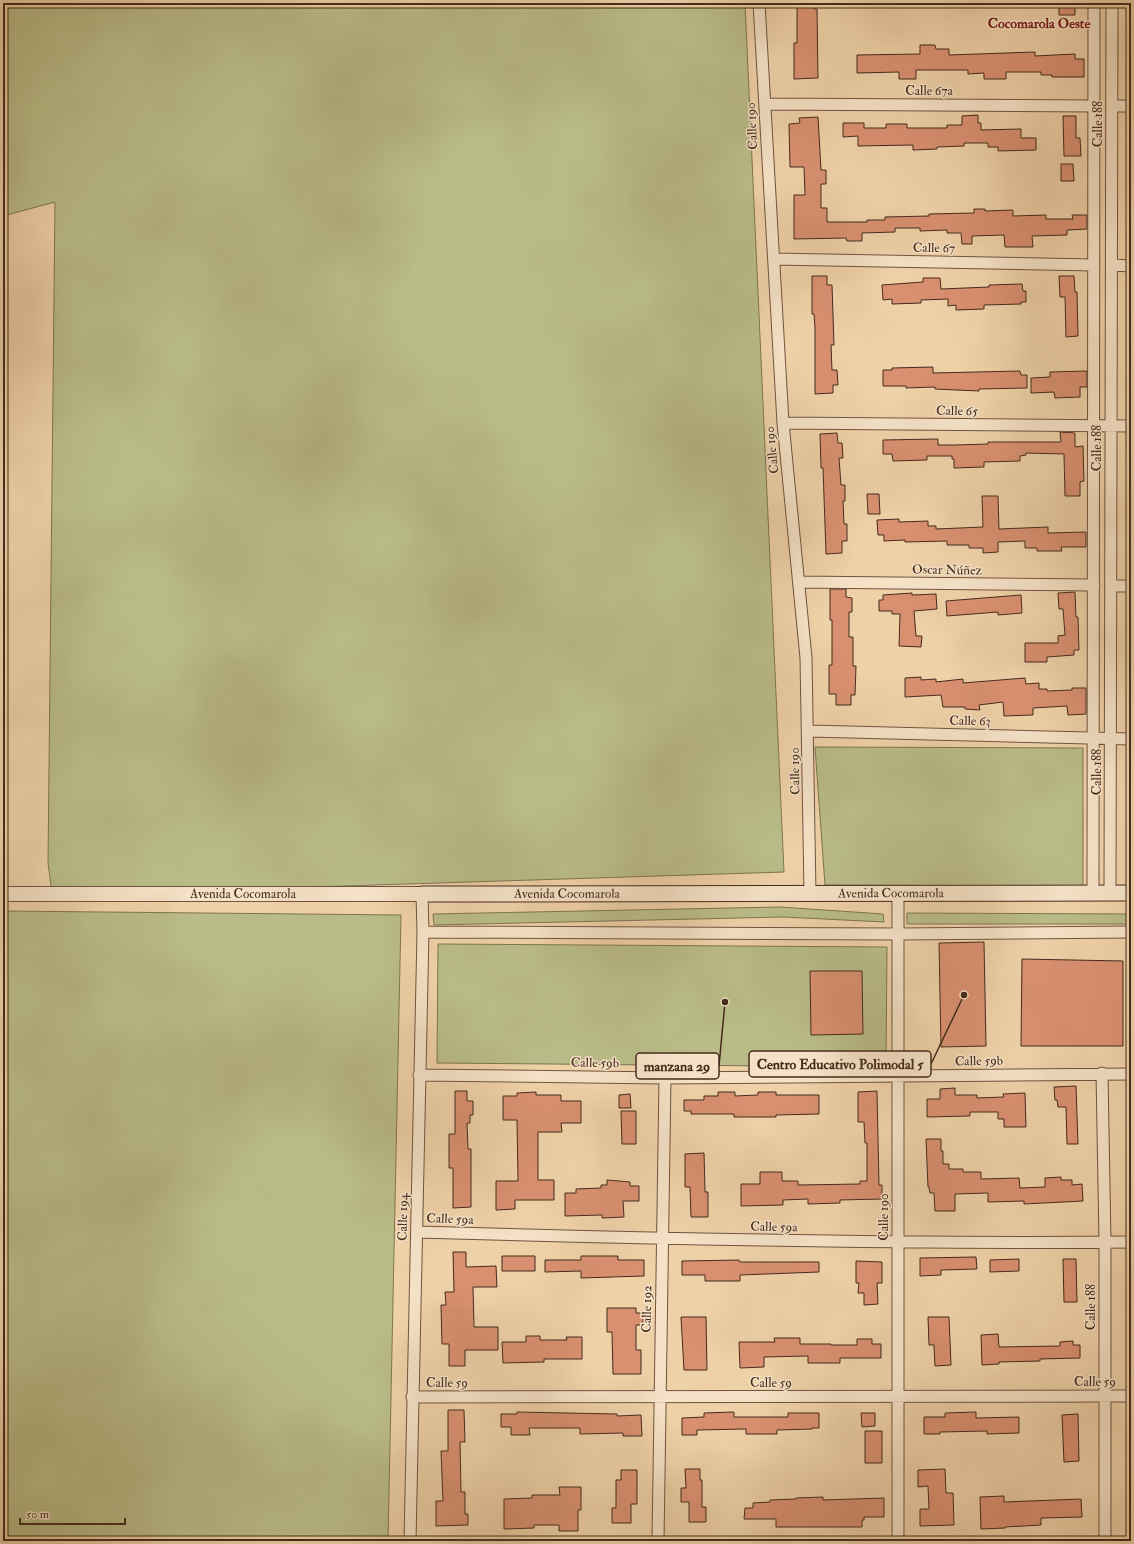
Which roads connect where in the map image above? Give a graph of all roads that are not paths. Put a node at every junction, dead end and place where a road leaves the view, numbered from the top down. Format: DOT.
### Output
graph roads {
  1 [pos="759,3"];
  2 [pos="1094,3"];
  3 [pos="1112,3"];
  4 [pos="764,104"];
  5 [pos="1094,106"];
  6 [pos="1112,106"];
  7 [pos="1131,106"];
  8 [pos="774,259"];
  9 [pos="1094,265"];
  10 [pos="1112,265"];
  11 [pos="1131,266"];
  12 [pos="783,423"];
  13 [pos="1093,426"];
  14 [pos="1111,426"];
  15 [pos="1131,426"];
  16 [pos="799,582"];
  17 [pos="1094,585"];
  18 [pos="1111,586"];
  19 [pos="1131,586"];
  20 [pos="808,731"];
  21 [pos="1093,738"];
  22 [pos="1111,738"];
  23 [pos="1131,739"];
  24 [pos="810,893"];
  25 [pos="898,893"];
  26 [pos="1093,893"];
  27 [pos="1110,893"];
  28 [pos="1131,893"];
  29 [pos="3,894"];
  30 [pos="422,894"];
  31 [pos="423,932"];
  32 [pos="1131,932"];
  33 [pos="899,934"];
  34 [pos="1102,1073"];
  35 [pos="1131,1074"];
  36 [pos="419,1075"];
  37 [pos="899,1076"];
  38 [pos="665,1078"];
  39 [pos="417,1232"];
  40 [pos="662,1239"];
  41 [pos="898,1242"];
  42 [pos="1105,1242"];
  43 [pos="1131,1242"];
  44 [pos="1105,1396"];
  45 [pos="1131,1396"];
  46 [pos="412,1397"];
  47 [pos="660,1397"];
  48 [pos="898,1397"];
  49 [pos="410,1541"];
  50 [pos="658,1541"];
  51 [pos="898,1541"];
  52 [pos="1105,1541"];
  1 -- 4 [label="street, Calle 190"];
  2 -- 5 [label="street, Calle 188"];
  3 -- 6 [label="street, Calle 188"];
  4 -- 5 [label="street, Calle 67a"];
  4 -- 8 [label="street, Calle 190"];
  5 -- 9 [label="street, Calle 188"];
  6 -- 7 [label="street"];
  6 -- 10 [label="street, Calle 188"];
  8 -- 9 [label="street, Calle 67"];
  8 -- 12 [label="street, Calle 190"];
  9 -- 13 [label="street, Calle 188"];
  10 -- 11 [label="street"];
  10 -- 14 [label="street, Calle 188"];
  12 -- 13 [label="street, Calle 65"];
  12 -- 16 [label="street, Calle 190"];
  13 -- 14 [label="street, Calle 65"];
  13 -- 17 [label="street, Calle 188"];
  14 -- 15 [label="street, Calle 65"];
  14 -- 18 [label="street, Calle 188"];
  16 -- 17 [label="street, Oscar Núñez"];
  16 -- 20 [label="street, Calle 190"];
  17 -- 21 [label="street, Calle 188"];
  18 -- 19 [label="street"];
  18 -- 22 [label="street, Calle 188"];
  20 -- 21 [label="street, Calle 63"];
  20 -- 24 [label="street, Calle 190"];
  21 -- 22 [label="street, Calle 63"];
  21 -- 26 [label="street, Calle 188"];
  22 -- 23 [label="street, Calle 63"];
  22 -- 27 [label="street, Calle 188"];
  24 -- 25 [label="main road, Avenida Cocomarola"];
  24 -- 30 [label="main road, Avenida Cocomarola"];
  25 -- 26 [label="main road, Avenida Cocomarola"];
  25 -- 33 [label="street, Calle 190"];
  26 -- 27 [label="main road, Avenida Cocomarola"];
  27 -- 28 [label="main road, Avenida Cocomarola"];
  29 -- 30 [label="street, Avenida Cocomarola"];
  30 -- 31 [label="street, Calle 194"];
  31 -- 33 [label="street"];
  31 -- 36 [label="street, Calle 194"];
  32 -- 33 [label="street"];
  33 -- 37 [label="street, Calle 190"];
  34 -- 35 [label="street, Calle 59b"];
  34 -- 37 [label="street, Calle 59b"];
  34 -- 42 [label="street, Calle 188"];
  36 -- 38 [label="street, Calle 59b"];
  36 -- 39 [label="street, Calle 194"];
  37 -- 38 [label="street, Calle 59b"];
  37 -- 41 [label="street, Calle 190"];
  38 -- 40 [label="street, Calle 192"];
  39 -- 40 [label="street, Calle 59a"];
  39 -- 46 [label="street, Calle 194"];
  40 -- 41 [label="street, Calle 59a"];
  40 -- 47 [label="street, Calle 192"];
  41 -- 42 [label="street, Calle 59a"];
  41 -- 48 [label="street, Calle 190"];
  42 -- 43 [label="street, Calle 59a"];
  42 -- 44 [label="street, Calle 188"];
  44 -- 45 [label="street, Calle 59"];
  44 -- 48 [label="street, Calle 59"];
  44 -- 52 [label="street, Calle 188"];
  46 -- 47 [label="street, Calle 59"];
  46 -- 49 [label="street, Calle 194"];
  47 -- 48 [label="street, Calle 59"];
  47 -- 50 [label="street, Calle 192"];
  48 -- 51 [label="street, Calle 190"];
}
